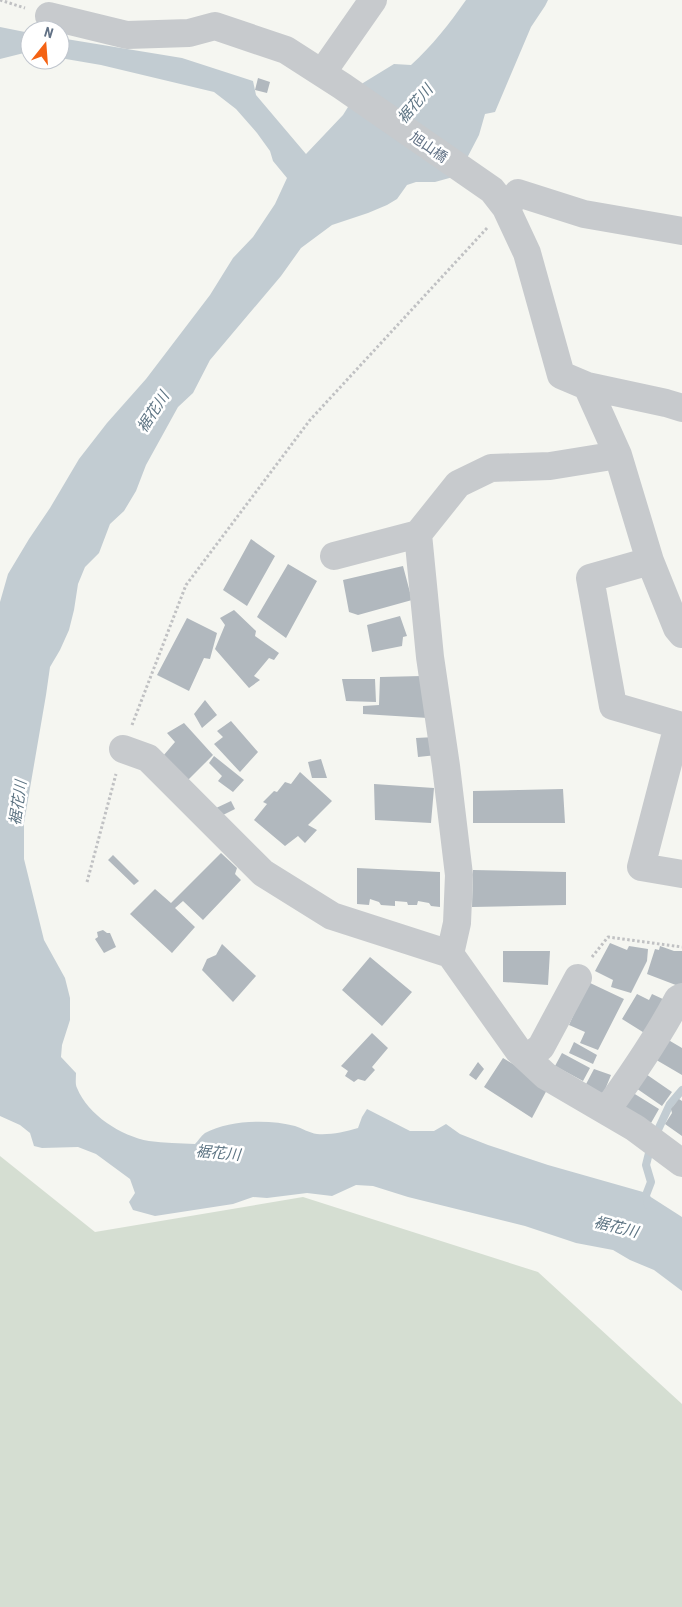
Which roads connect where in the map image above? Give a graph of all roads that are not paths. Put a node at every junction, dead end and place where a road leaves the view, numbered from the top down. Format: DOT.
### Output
graph roads {
  1 [pos="373,0"];
  2 [pos="49,16"];
  3 [pos="332,80"];
  4 [pos="499,199"];
  5 [pos="682,231"];
  6 [pos="586,386"];
  7 [pos="682,408"];
  8 [pos="618,455"];
  9 [pos="418,534"];
  10 [pos="334,556"];
  11 [pos="650,561"];
  12 [pos="682,634"];
  13 [pos="680,725"];
  14 [pos="123,749"];
  15 [pos="682,874"];
  16 [pos="450,954"];
  17 [pos="578,978"];
  18 [pos="682,997"];
  19 [pos="527,1058"];
  20 [pos="606,1111"];
  21 [pos="682,1162"];
  1 -- 3 [label="street"];
  2 -- 3 [label="street, 旭山橋"];
  3 -- 4 [label="street, 旭山橋"];
  4 -- 5 [label="street"];
  4 -- 6 [label="street"];
  6 -- 7 [label="street"];
  6 -- 8 [label="street"];
  8 -- 9 [label="street"];
  8 -- 11 [label="street"];
  9 -- 10 [label="street"];
  9 -- 16 [label="street"];
  11 -- 12 [label="street"];
  11 -- 13 [label="street"];
  13 -- 15 [label="street"];
  14 -- 16 [label="street"];
  16 -- 19 [label="street"];
  17 -- 19 [label="street"];
  18 -- 20 [label="street"];
  19 -- 20 [label="street"];
  20 -- 21 [label="street"];
}
